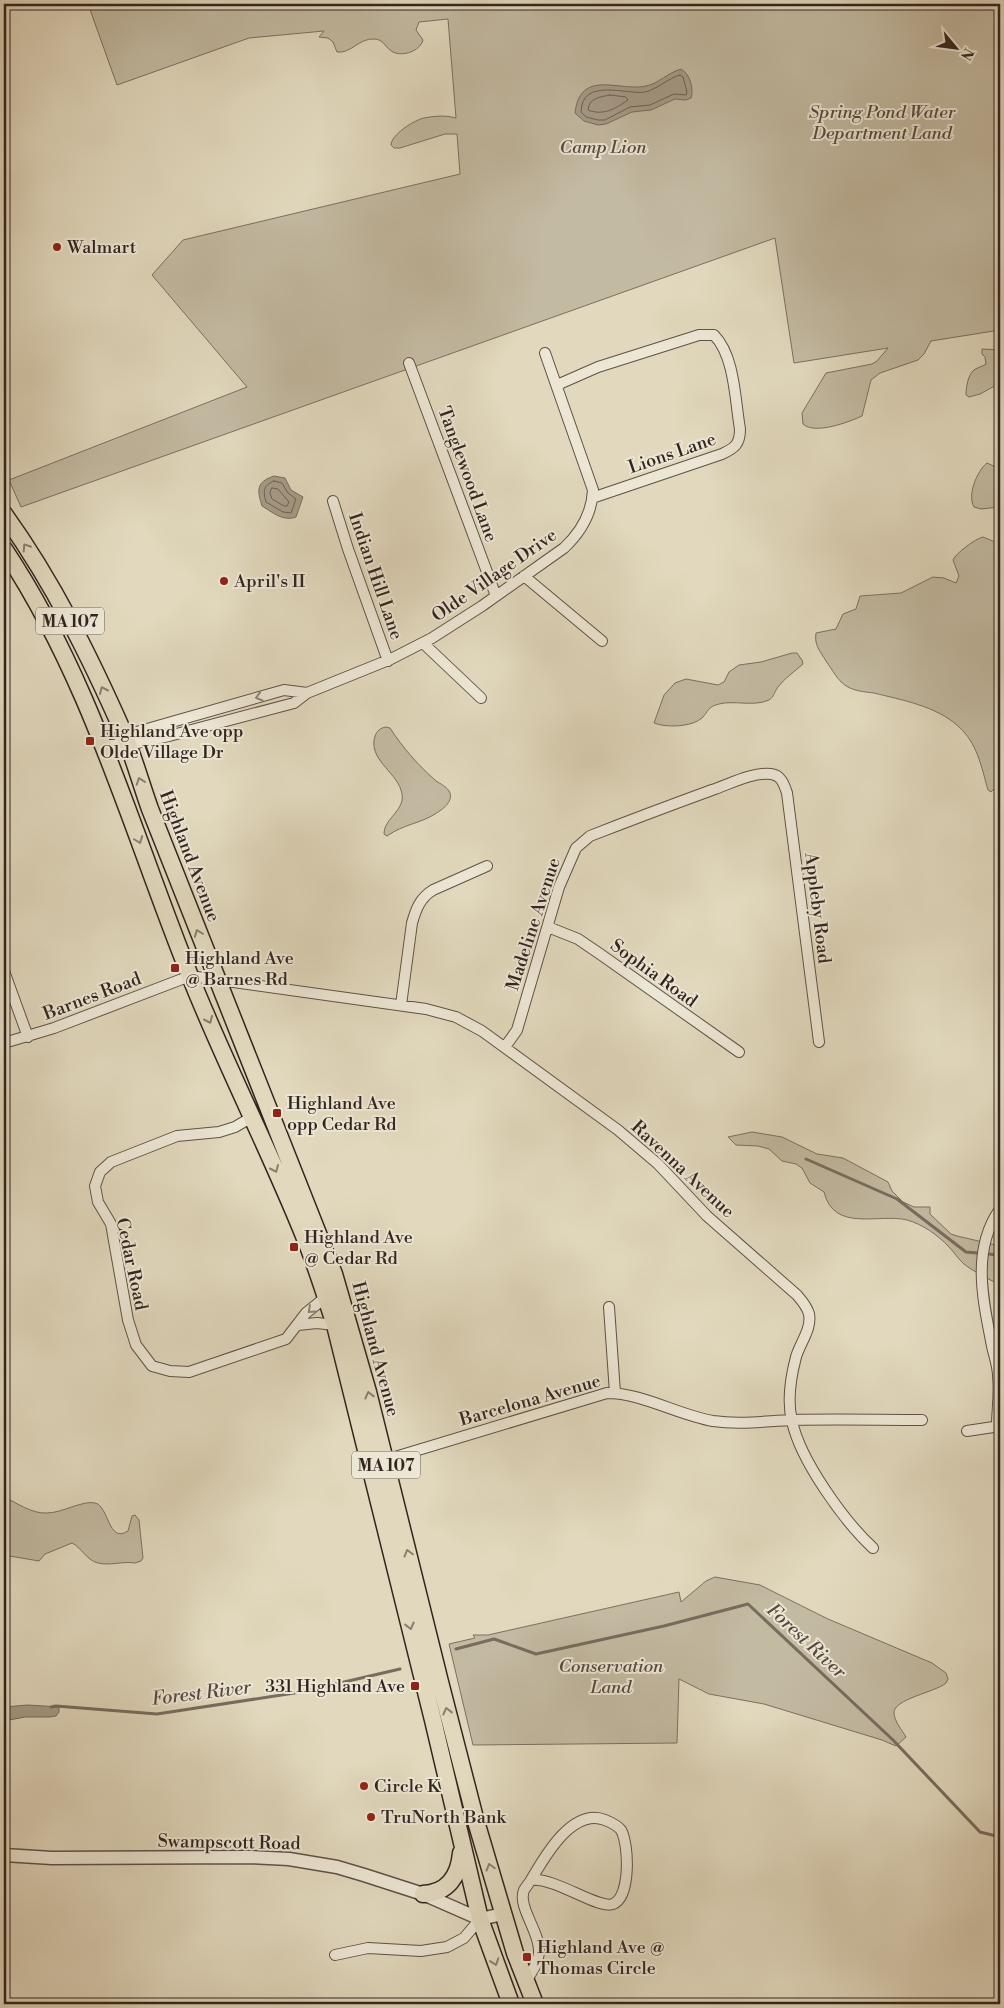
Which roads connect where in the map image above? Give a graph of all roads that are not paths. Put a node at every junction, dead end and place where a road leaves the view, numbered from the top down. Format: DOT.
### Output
graph roads {
  1 [pos="545,353"];
  2 [pos="409,363"];
  3 [pos="557,386"];
  4 [pos="592,498"];
  5 [pos="333,501"];
  6 [pos="4,514"];
  7 [pos="4,548"];
  8 [pos="524,576"];
  9 [pos="496,596"];
  10 [pos="602,641"];
  11 [pos="423,643"];
  12 [pos="388,661"];
  13 [pos="307,693"];
  14 [pos="481,698"];
  15 [pos="126,740"];
  16 [pos="103,745"];
  17 [pos="780,778"];
  18 [pos="487,866"];
  19 [pos="548,927"];
  20 [pos="4,971"];
  21 [pos="190,976"];
  22 [pos="216,978"];
  23 [pos="401,1005"];
  24 [pos="28,1037"];
  25 [pos="819,1042"];
  26 [pos="4,1043"];
  27 [pos="505,1047"];
  28 [pos="739,1052"];
  29 [pos="252,1117"];
  30 [pos="1000,1209"];
  31 [pos="326,1297"];
  32 [pos="609,1306"];
  33 [pos="298,1325"];
  34 [pos="335,1325"];
  35 [pos="615,1393"];
  36 [pos="791,1420"];
  37 [pos="922,1420"];
  38 [pos="999,1426"];
  39 [pos="967,1430"];
  40 [pos="385,1460"];
  41 [pos="873,1548"];
  42 [pos="461,1843"];
  43 [pos="4,1855"];
  44 [pos="531,1880"];
  45 [pos="423,1894"];
  46 [pos="503,1914"];
  47 [pos="480,1919"];
  48 [pos="336,1955"];
  49 [pos="526,1981"];
  50 [pos="512,2004"];
  51 [pos="535,2004"];
  1 -- 3 [label="street, Olde Village Drive"];
  2 -- 9 [label="street, Tanglewood Lane"];
  3 -- 4 [label="street, Olde Village Drive"];
  3 -- 4 [label="street, Lions Lane"];
  4 -- 8 [label="street, Olde Village Drive"];
  5 -- 12 [label="street, Indian Hill Lane"];
  15 -- 6 [label="main road, Highland Avenue / MA 107, one-way"];
  7 -- 16 [label="main road, Highland Avenue / MA 107"];
  8 -- 9 [label="street, Olde Village Drive"];
  8 -- 10 [label="street"];
  9 -- 11 [label="street, Olde Village Drive"];
  11 -- 12 [label="street, Olde Village Drive"];
  11 -- 14 [label="street"];
  12 -- 13 [label="street, Olde Village Drive"];
  13 -- 15 [label="street, Olde Village Drive"];
  13 -- 15 [label="street, Olde Village Drive, one-way"];
  15 -- 16 [label="street, Olde Village Drive"];
  22 -- 15 [label="main road, Highland Avenue / MA 107, one-way"];
  16 -- 21 [label="main road, Highland Avenue / MA 107, one-way"];
  17 -- 19 [label="street, Madeline Avenue"];
  17 -- 25 [label="street, Appleby Road"];
  18 -- 23 [label="street"];
  19 -- 27 [label="street, Madeline Avenue"];
  19 -- 28 [label="street, Sophia Road"];
  20 -- 24 [label="street"];
  21 -- 22 [label="street, Ravenna Avenue"];
  21 -- 24 [label="street, Barnes Road"];
  21 -- 29 [label="main road, Highland Avenue / MA 107, one-way"];
  22 -- 23 [label="street, Ravenna Avenue"];
  40 -- 22 [label="main road, Highland Avenue / MA 107, one-way"];
  23 -- 27 [label="street, Ravenna Avenue"];
  24 -- 26 [label="street, Barnes Road"];
  27 -- 36 [label="street, Ravenna Avenue"];
  29 -- 31 [label="main road, Highland Avenue / MA 107, one-way"];
  29 -- 33 [label="street, Cedar Road"];
  30 -- 38 [label="street"];
  31 -- 33 [label="street, Cedar Road, one-way"];
  31 -- 34 [label="main road, Highland Avenue / MA 107"];
  32 -- 35 [label="street"];
  33 -- 34 [label="street"];
  34 -- 42 [label="main road, Highland Avenue / MA 107, one-way"];
  35 -- 36 [label="street, Barcelona Avenue"];
  35 -- 40 [label="street, Barcelona Avenue"];
  36 -- 37 [label="street, Barcelona Avenue"];
  36 -- 41 [label="street, Ravenna Avenue"];
  38 -- 39 [label="street"];
  46 -- 40 [label="main road, Highland Avenue / MA 107, one-way"];
  42 -- 45 [label="main road"];
  42 -- 47 [label="main road, Highland Avenue / MA 107"];
  43 -- 45 [label="street, Swampscott Road"];
  44 -- 44 [label="street"];
  44 -- 49 [label="street"];
  45 -- 47 [label="street, Swampscott Road"];
  46 -- 47 [label="street"];
  46 -- 49 [label="main road, Highland Avenue / MA 107"];
  47 -- 48 [label="street"];
  47 -- 50 [label="main road, Highland Avenue / MA 107, one-way"];
  49 -- 51 [label="main road, Highland Avenue / MA 107"];
}
